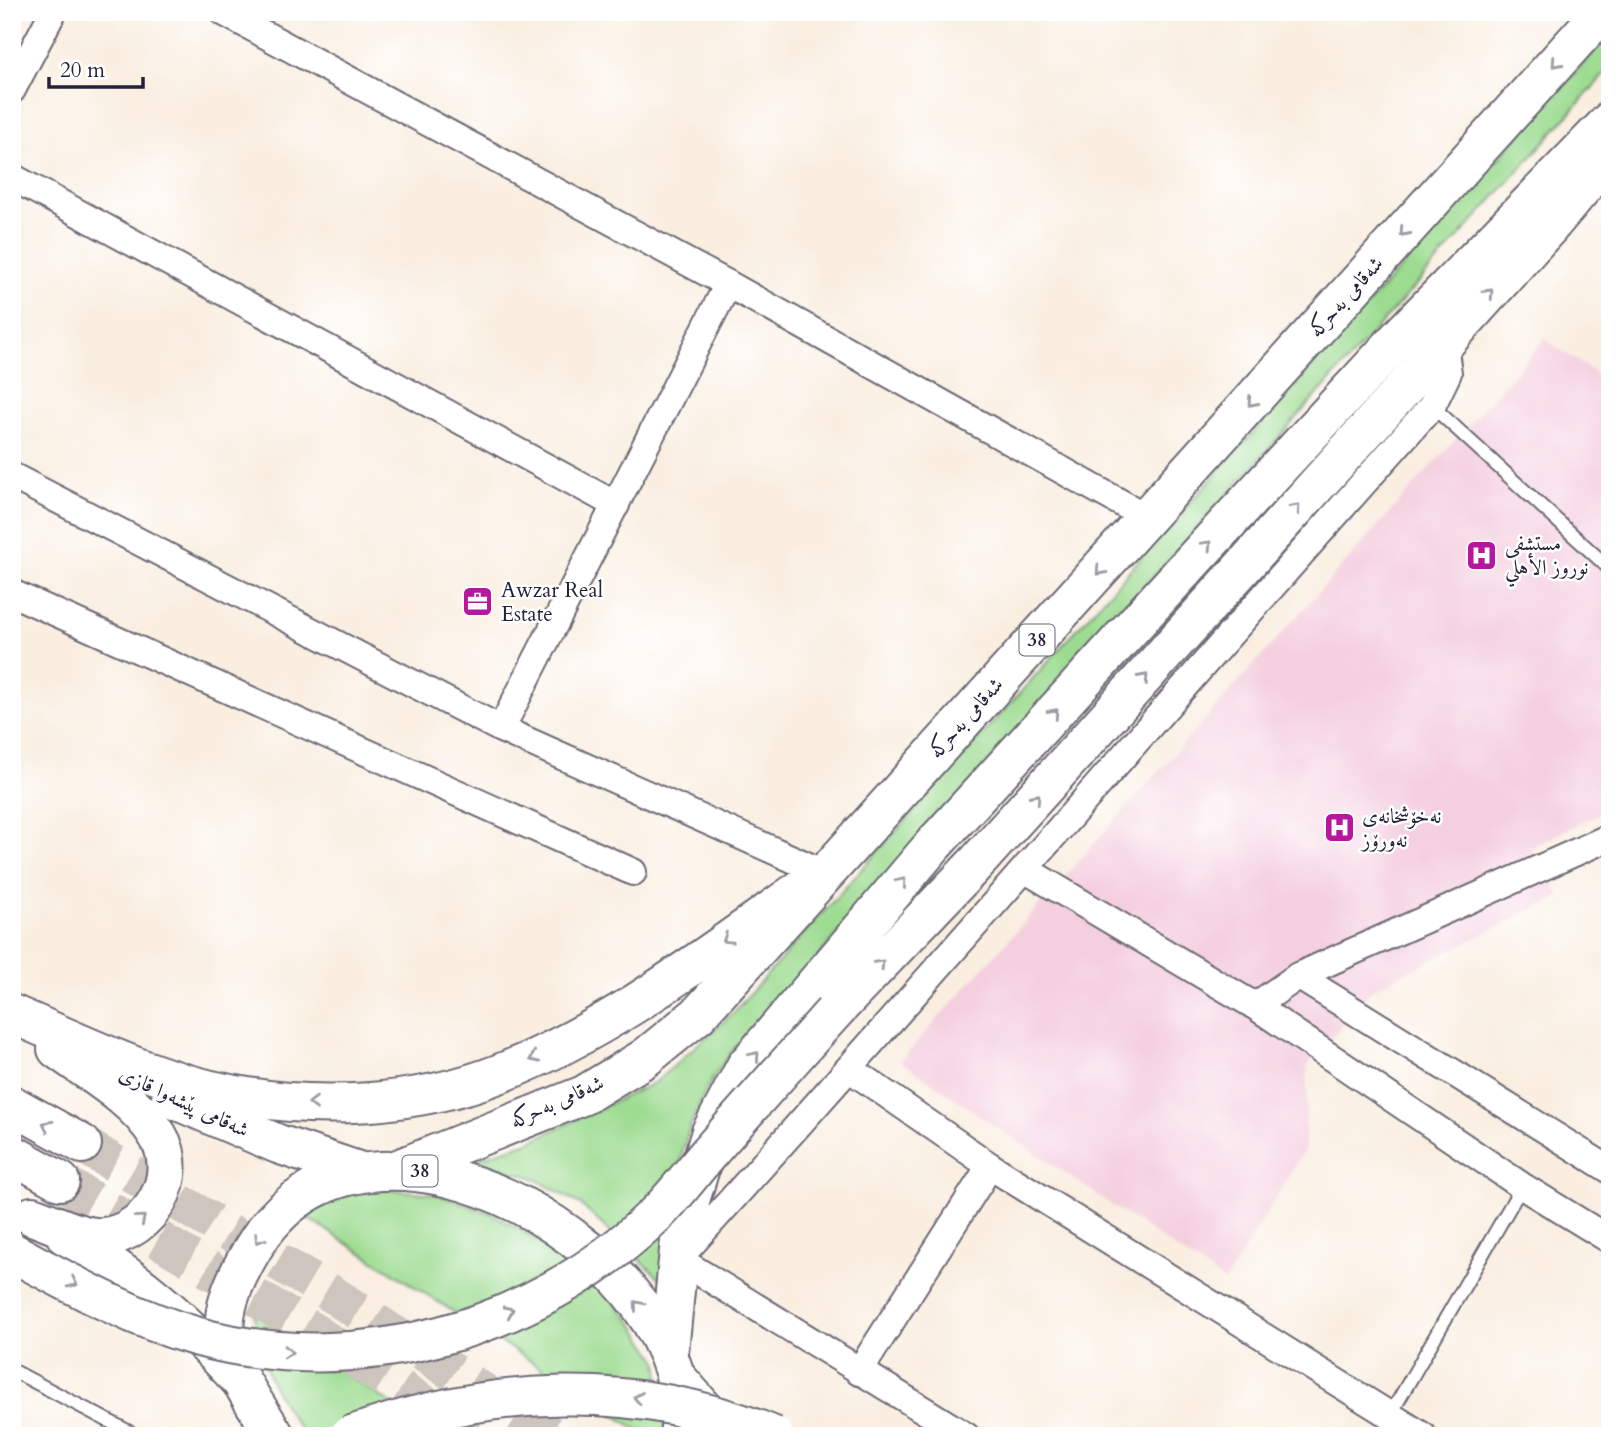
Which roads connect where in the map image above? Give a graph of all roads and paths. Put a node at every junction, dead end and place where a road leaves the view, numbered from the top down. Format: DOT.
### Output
graph roads {
  1 [pos="53,12"];
  2 [pos="223,12"];
  3 [pos="1602,12"];
  4 [pos="12,90"];
  5 [pos="1610,121"];
  6 [pos="1610,155"];
  7 [pos="12,177"];
  8 [pos="728,284"];
  9 [pos="1444,344"];
  10 [pos="1432,406"];
  11 [pos="12,476"];
  12 [pos="616,505"];
  13 [pos="1148,518"];
  14 [pos="1610,569"];
  15 [pos="12,593"];
  16 [pos="501,729"];
  17 [pos="1610,837"];
  18 [pos="1026,870"];
  19 [pos="633,872"];
  20 [pos="824,873"];
  21 [pos="1298,976"];
  22 [pos="1255,1006"];
  23 [pos="17,1021"];
  24 [pos="850,1069"];
  25 [pos="12,1105"];
  26 [pos="82,1144"];
  27 [pos="12,1154"];
  28 [pos="990,1166"];
  29 [pos="398,1169"];
  30 [pos="1610,1170"];
  31 [pos="361,1172"];
  32 [pos="60,1181"];
  33 [pos="1522,1186"];
  34 [pos="22,1211"];
  35 [pos="1610,1240"];
  36 [pos="12,1252"];
  37 [pos="678,1259"];
  38 [pos="674,1365"];
  39 [pos="12,1370"];
  40 [pos="859,1372"];
  41 [pos="240,1380"];
  42 [pos="1390,1415"];
  43 [pos="137,1436"];
  44 [pos="245,1436"];
  45 [pos="275,1436"];
  46 [pos="349,1436"];
  47 [pos="679,1436"];
  48 [pos="729,1436"];
  49 [pos="774,1436"];
  50 [pos="966,1436"];
  51 [pos="1423,1436"];
  1 -- 4 [label="street"];
  2 -- 8 [label="street"];
  3 -- 13 [label="main road, شەقامی بەحرکە / 38, one-way"];
  37 -- 5 [label="main road, 38, one-way"];
  9 -- 6 [label="main road, one-way"];
  7 -- 12 [label="street"];
  8 -- 12 [label="street"];
  8 -- 13 [label="street"];
  9 -- 10 [label="street"];
  36 -- 9 [label="main road, one-way, bridge"];
  10 -- 14 [label="lane"];
  10 -- 18 [label="street"];
  11 -- 16 [label="street"];
  12 -- 16 [label="street"];
  13 -- 20 [label="main road, شەقامی بەحرکە / 38, one-way"];
  15 -- 19 [label="street"];
  16 -- 20 [label="street"];
  17 -- 21 [label="street"];
  18 -- 22 [label="street"];
  18 -- 24 [label="street"];
  20 -- 23 [label="main road, one-way"];
  20 -- 29 [label="main road, شەقامی بەحرکە / 38"];
  21 -- 22 [label="street"];
  21 -- 30 [label="street"];
  22 -- 33 [label="street"];
  23 -- 31 [label="main road, شەقامی پێشەوا قازی"];
  34 -- 23 [label="main road, one-way"];
  24 -- 28 [label="street"];
  24 -- 37 [label="street"];
  26 -- 25 [label="main road, one-way"];
  27 -- 32 [label="main road"];
  28 -- 40 [label="street"];
  28 -- 42 [label="street"];
  29 -- 31 [label="main road, شەقامی پێشەوا قازی / 38"];
  38 -- 29 [label="main road, شەقامی پێشەوا قازی / 38, one-way"];
  31 -- 41 [label="main road, شەقامی پێشەوا قازی / 38, one-way"];
  33 -- 35 [label="street"];
  33 -- 42 [label="lane"];
  34 -- 41 [label="main road, شەقامی پێشەوا قازی"];
  37 -- 38 [label="main road, 38"];
  37 -- 40 [label="street"];
  38 -- 47 [label="main road, شەقامی پێشەوا قازی / 38"];
  38 -- 48 [label="main road, شەقامی پێشەوا قازی"];
  39 -- 43 [label="lane"];
  40 -- 50 [label="street"];
  41 -- 44 [label="main road"];
  41 -- 45 [label="main road, شەقامی پێشەوا قازی / 38"];
  42 -- 51 [label="street"];
  49 -- 46 [label="main road, one-way, bridge"];
}
